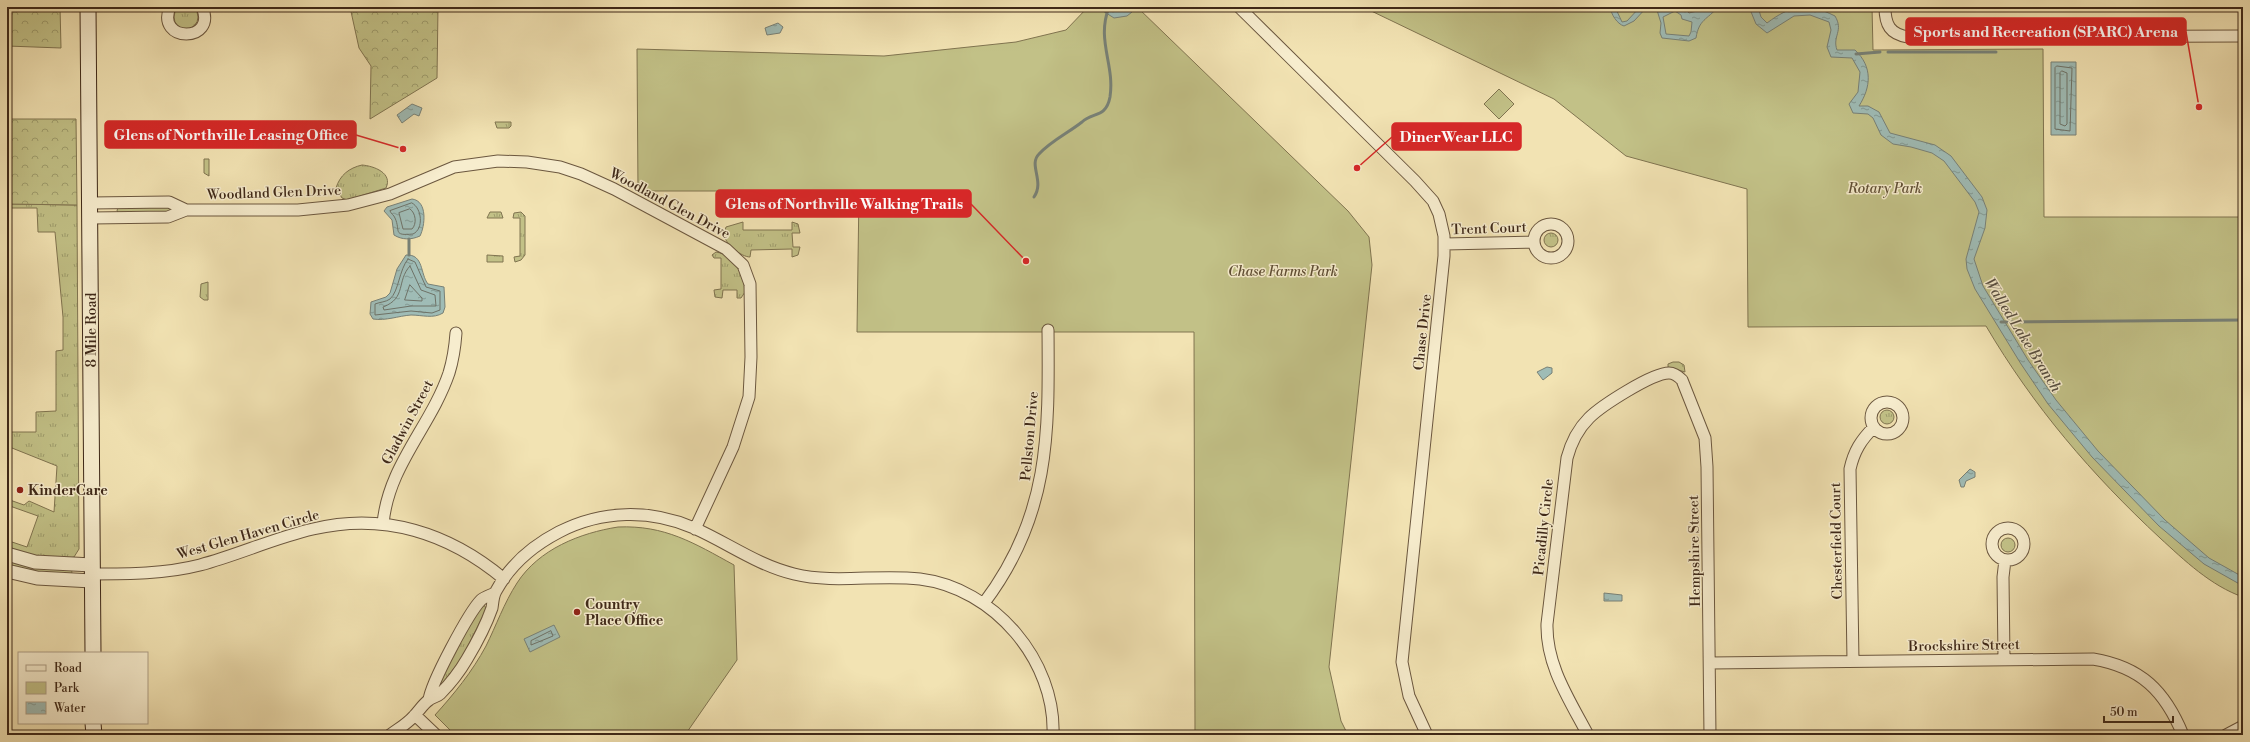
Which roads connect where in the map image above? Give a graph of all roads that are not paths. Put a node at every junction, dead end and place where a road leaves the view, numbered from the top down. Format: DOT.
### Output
graph roads {
  1 [pos="88,7"];
  2 [pos="170,7"];
  3 [pos="202,7"];
  4 [pos="1239,7"];
  5 [pos="1885,7"];
  6 [pos="2243,36"];
  7 [pos="91,203"];
  8 [pos="186,210"];
  9 [pos="91,218"];
  10 [pos="1534,242"];
  11 [pos="1444,244"];
  12 [pos="1048,330"];
  13 [pos="456,333"];
  14 [pos="1674,374"];
  15 [pos="1874,427"];
  16 [pos="383,524"];
  17 [pos="695,529"];
  18 [pos="7,554"];
  19 [pos="2005,560"];
  20 [pos="7,571"];
  21 [pos="92,573"];
  22 [pos="504,579"];
  23 [pos="495,593"];
  24 [pos="984,603"];
  25 [pos="93,652"];
  26 [pos="2004,659"];
  27 [pos="1853,661"];
  28 [pos="1710,663"];
  29 [pos="429,700"];
  30 [pos="416,715"];
  31 [pos="93,724"];
  32 [pos="2243,726"];
  33 [pos="94,735"];
  34 [pos="390,735"];
  35 [pos="436,735"];
  36 [pos="1053,735"];
  37 [pos="1427,735"];
  38 [pos="1588,735"];
  39 [pos="1710,735"];
  40 [pos="2183,735"];
  41 [pos="2228,735"];
  1 -- 7 [label="main road, 8 Mile Road"];
  2 -- 3 [label="street"];
  4 -- 11 [label="street, Chase Drive"];
  5 -- 6 [label="street"];
  7 -- 8 [label="street, Woodland Glen Drive"];
  7 -- 9 [label="main road, 8 Mile Road"];
  8 -- 9 [label="street, Woodland Glen Drive"];
  8 -- 17 [label="street, Woodland Glen Drive"];
  9 -- 21 [label="main road, 8 Mile Road"];
  10 -- 11 [label="street, Trent Court"];
  11 -- 37 [label="street, Chase Drive"];
  12 -- 24 [label="street, Pellston Drive"];
  13 -- 16 [label="street, Gladwin Street"];
  14 -- 28 [label="street, Hempshire Street"];
  14 -- 38 [label="street, Picadilly Circle"];
  15 -- 27 [label="street, Chesterfield Court"];
  16 -- 21 [label="street, West Glen Haven Circle"];
  16 -- 22 [label="street, West Glen Haven Circle"];
  17 -- 22 [label="street"];
  17 -- 24 [label="street"];
  18 -- 21 [label="street"];
  19 -- 26 [label="street"];
  20 -- 21 [label="street"];
  21 -- 25 [label="main road, 8 Mile Road"];
  22 -- 23 [label="street"];
  23 -- 29 [label="street"];
  23 -- 29 [label="street"];
  24 -- 36 [label="street"];
  26 -- 27 [label="street, Brockshire Street"];
  26 -- 40 [label="street, Brockshire Street"];
  27 -- 28 [label="street, Brockshire Street"];
  28 -- 39 [label="street, Hempshire Street"];
  29 -- 30 [label="street"];
  30 -- 34 [label="street"];
  30 -- 35 [label="street"];
  31 -- 33 [label="main road"];
  32 -- 41 [label="street"];
}
